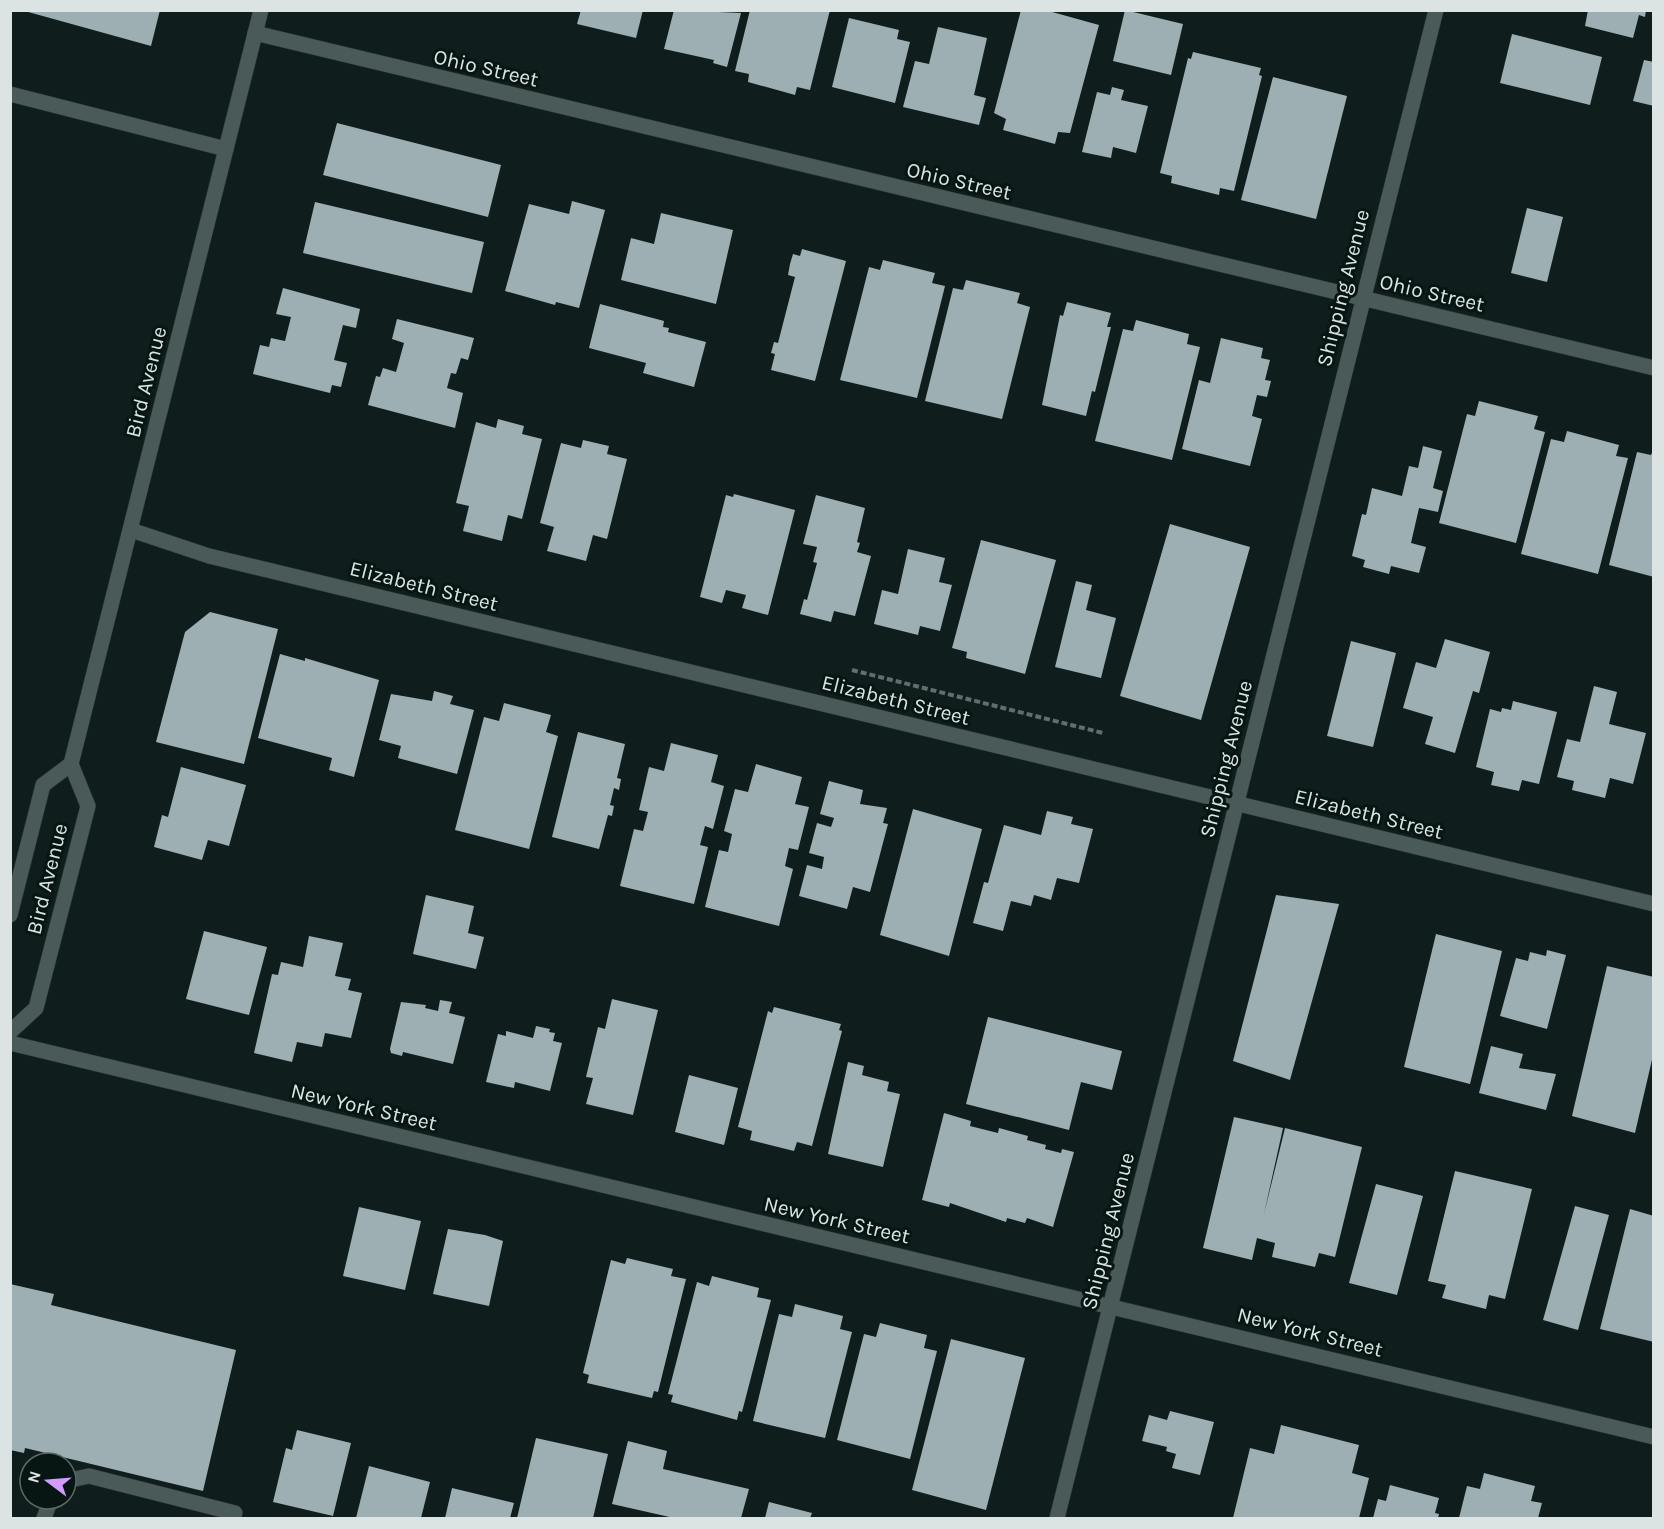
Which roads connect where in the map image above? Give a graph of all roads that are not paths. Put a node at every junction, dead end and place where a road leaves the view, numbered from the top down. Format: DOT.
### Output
graph roads {
  1 [pos="261,10"];
  2 [pos="1436,10"];
  3 [pos="255,33"];
  4 [pos="10,94"];
  5 [pos="226,150"];
  6 [pos="1362,299"];
  7 [pos="1653,368"];
  8 [pos="131,530"];
  9 [pos="71,764"];
  10 [pos="1236,803"];
  11 [pos="1653,904"];
  12 [pos="10,915"];
  13 [pos="10,1032"];
  14 [pos="10,1043"];
  15 [pos="1111,1306"];
  16 [pos="1653,1437"];
  17 [pos="78,1478"];
  18 [pos="235,1513"];
  19 [pos="1057,1518"];
  1 -- 3 [label="street, Bird Avenue"];
  2 -- 6 [label="street, Shipping Avenue"];
  3 -- 5 [label="street, Bird Avenue"];
  3 -- 6 [label="street, Ohio Street"];
  4 -- 5 [label="street"];
  5 -- 8 [label="street, Bird Avenue"];
  6 -- 7 [label="street, Ohio Street"];
  6 -- 10 [label="street, Shipping Avenue"];
  8 -- 9 [label="street, Bird Avenue"];
  8 -- 10 [label="street, Elizabeth Street"];
  9 -- 12 [label="street, Bird Avenue"];
  9 -- 13 [label="street, Bird Avenue"];
  10 -- 11 [label="street, Elizabeth Street"];
  10 -- 15 [label="street, Shipping Avenue"];
  14 -- 15 [label="street, New York Street"];
  15 -- 16 [label="street, New York Street"];
  15 -- 19 [label="street, Shipping Avenue"];
  17 -- 18 [label="street"];
}
